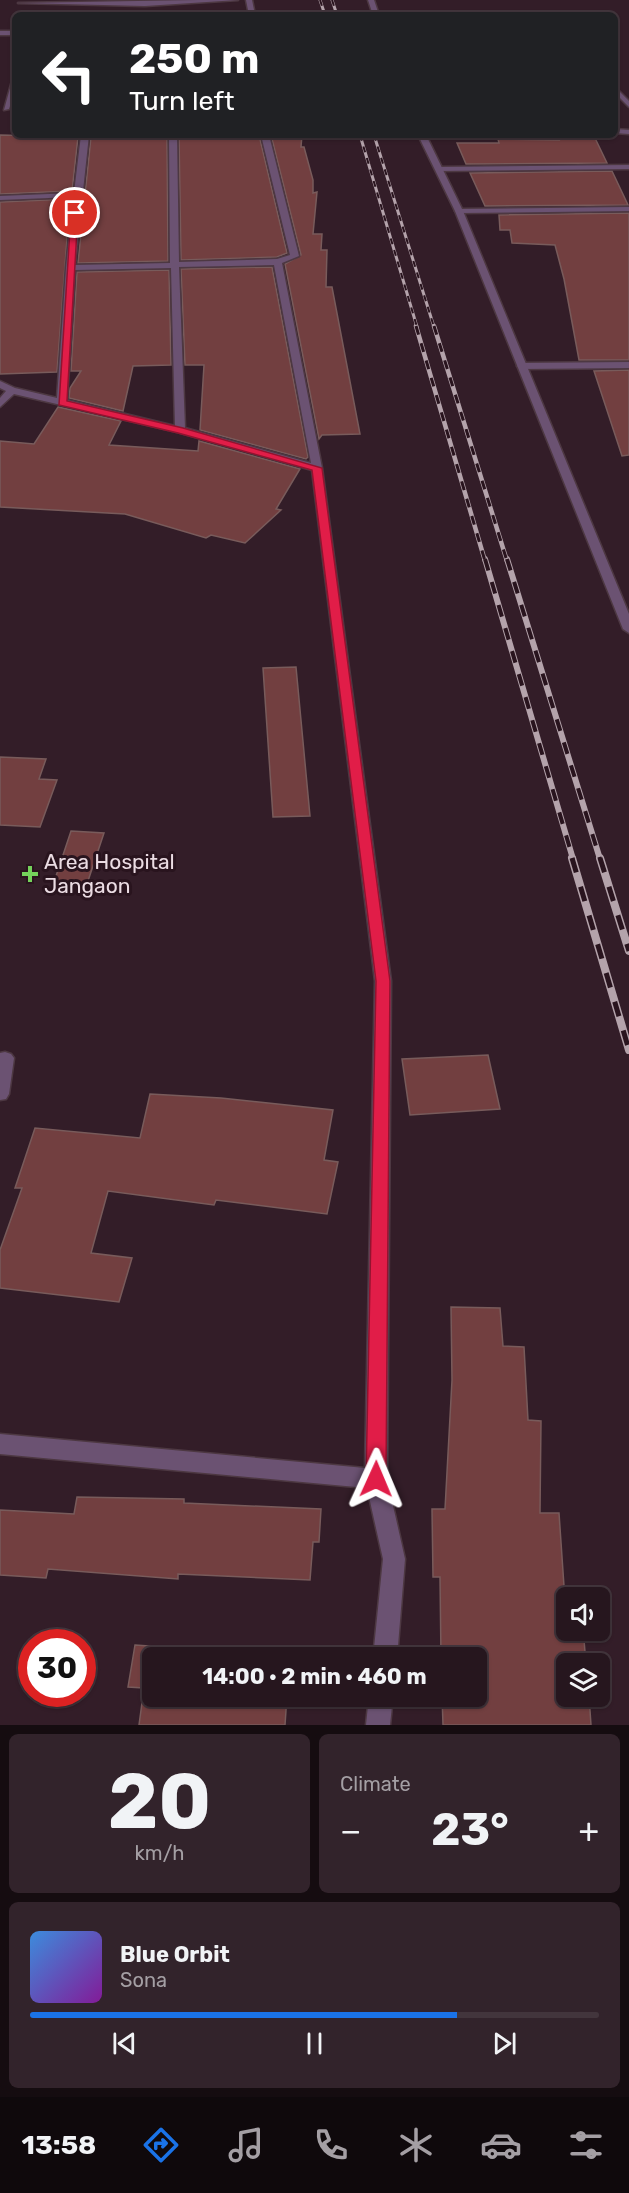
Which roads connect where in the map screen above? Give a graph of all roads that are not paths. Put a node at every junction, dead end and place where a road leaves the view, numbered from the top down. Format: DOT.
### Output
graph roads {
  1 [pos="235,0"];
  2 [pos="21,3"];
  3 [pos="107,3"];
  4 [pos="175,3"];
  5 [pos="37,4"];
  6 [pos="35,12"];
  7 [pos="106,12"];
  8 [pos="175,12"];
  9 [pos="12,88"];
  10 [pos="622,96"];
  11 [pos="629,105"];
  12 [pos="3,110"];
  13 [pos="86,138"];
  14 [pos="172,138"];
  15 [pos="266,138"];
  16 [pos="424,138"];
  17 [pos="629,167"];
  18 [pos="439,169"];
  19 [pos="76,195"];
  20 [pos="0,198"];
  21 [pos="629,209"];
  22 [pos="459,211"];
  23 [pos="278,262"];
  24 [pos="176,265"];
  25 [pos="70,268"];
  26 [pos="629,365"];
  27 [pos="522,366"];
  28 [pos="0,384"];
  29 [pos="12,390"];
  30 [pos="62,403"];
  31 [pos="0,404"];
  32 [pos="180,430"];
  33 [pos="317,468"];
  34 [pos="626,613"];
  35 [pos="629,629"];
  36 [pos="5,1058"];
  37 [pos="0,1094"];
  38 [pos="0,1444"];
  39 [pos="376,1479"];
  40 [pos="386,1647"];
  41 [pos="380,1707"];
  42 [pos="378,1725"];
  1 -- 4 [label="street"];
  2 -- 5 [label="street"];
  3 -- 4 [label="street"];
  3 -- 5 [label="street"];
  3 -- 7 [label="street"];
  4 -- 8 [label="street"];
  5 -- 6 [label="street"];
  9 -- 12 [label="street"];
  10 -- 11 [label="street"];
  13 -- 19 [label="street"];
  14 -- 24 [label="street"];
  15 -- 23 [label="street"];
  16 -- 18 [label="street"];
  17 -- 18 [label="street"];
  18 -- 22 [label="street"];
  19 -- 20 [label="street"];
  19 -- 25 [label="street"];
  21 -- 22 [label="street"];
  22 -- 27 [label="street"];
  23 -- 24 [label="street"];
  23 -- 33 [label="street"];
  24 -- 25 [label="street"];
  24 -- 32 [label="street"];
  25 -- 30 [label="street"];
  26 -- 27 [label="street"];
  27 -- 34 [label="street"];
  28 -- 29 [label="street"];
  29 -- 30 [label="street"];
  29 -- 31 [label="street"];
  30 -- 32 [label="street"];
  32 -- 33 [label="street"];
  33 -- 39 [label="street"];
  34 -- 35 [label="street"];
  36 -- 37 [label="street"];
  38 -- 39 [label="street"];
  39 -- 40 [label="street"];
  41 -- 42 [label="street"];
}
